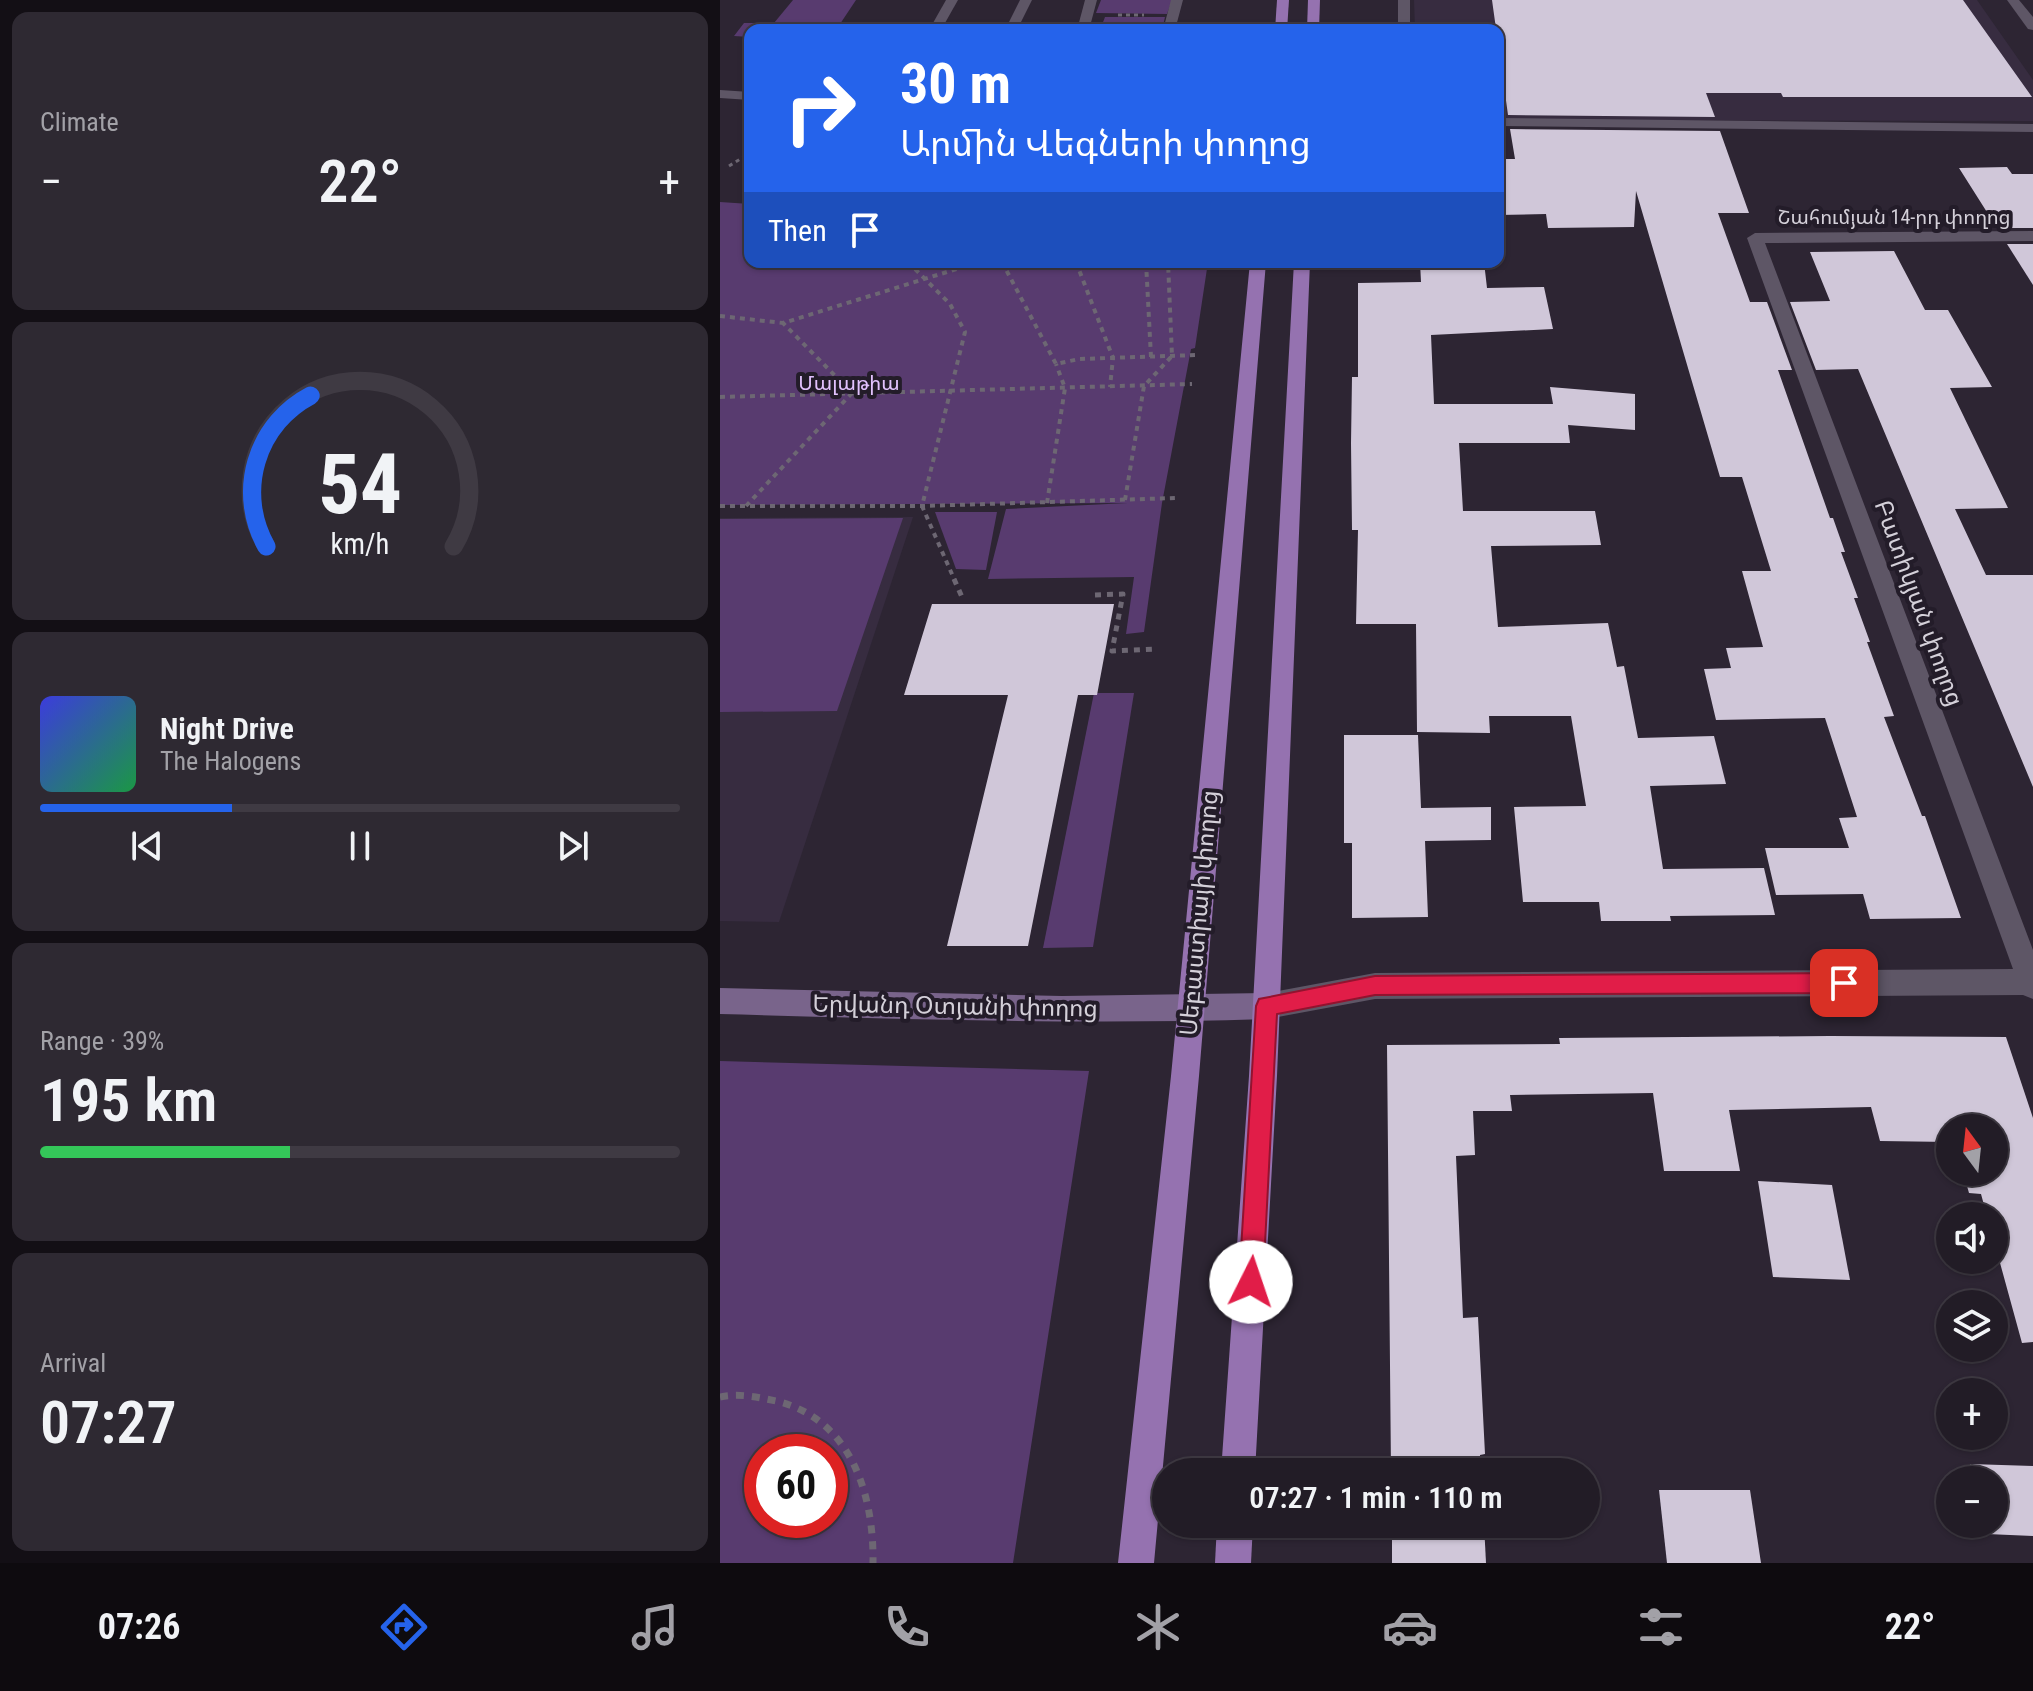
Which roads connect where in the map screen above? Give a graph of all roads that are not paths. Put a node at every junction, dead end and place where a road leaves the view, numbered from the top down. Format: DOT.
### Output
graph roads {
  1 [pos="952,0"];
  2 [pos="1026,0"];
  3 [pos="1091,0"];
  4 [pos="1177,0"];
  5 [pos="1283,0"];
  6 [pos="1314,0"];
  7 [pos="1404,0"];
  8 [pos="2013,0"];
  9 [pos="938,24"];
  10 [pos="1014,24"];
  11 [pos="1084,24"];
  12 [pos="1171,24"];
  13 [pos="1281,24"];
  14 [pos="1313,24"];
  15 [pos="1404,24"];
  16 [pos="2033,26"];
  17 [pos="720,94"];
  18 [pos="744,96"];
  19 [pos="1504,122"];
  20 [pos="2033,128"];
  21 [pos="2033,236"];
  22 [pos="1755,238"];
  23 [pos="1257,268"];
  24 [pos="1302,268"];
  25 [pos="2032,983"];
  26 [pos="720,1001"];
  27 [pos="1267,1006"];
  28 [pos="1190,1009"];
  29 [pos="1239,1458"];
  30 [pos="1234,1538"];
  31 [pos="1136,1563"];
  32 [pos="1233,1563"];
  1 -- 9 [label="street"];
  2 -- 10 [label="street"];
  3 -- 11 [label="street"];
  4 -- 12 [label="street"];
  5 -- 13 [label="main road"];
  6 -- 14 [label="main road"];
  7 -- 15 [label="street"];
  8 -- 16 [label="street"];
  17 -- 18 [label="street"];
  19 -- 20 [label="street"];
  21 -- 22 [label="street, Շահումյան 14-րդ փողոց"];
  22 -- 25 [label="street, Բատիկյան փողոց"];
  23 -- 28 [label="main road, Սեբաստիայի փողոց"];
  24 -- 27 [label="main road"];
  25 -- 27 [label="street"];
  26 -- 28 [label="street, Երվանդ Օտյանի փողոց"];
  27 -- 28 [label="street, Երվանդ Օտյանի փողոց"];
  27 -- 29 [label="main road"];
  28 -- 31 [label="main road, Սեբաստիայի փողոց"];
  30 -- 32 [label="main road"];
}
